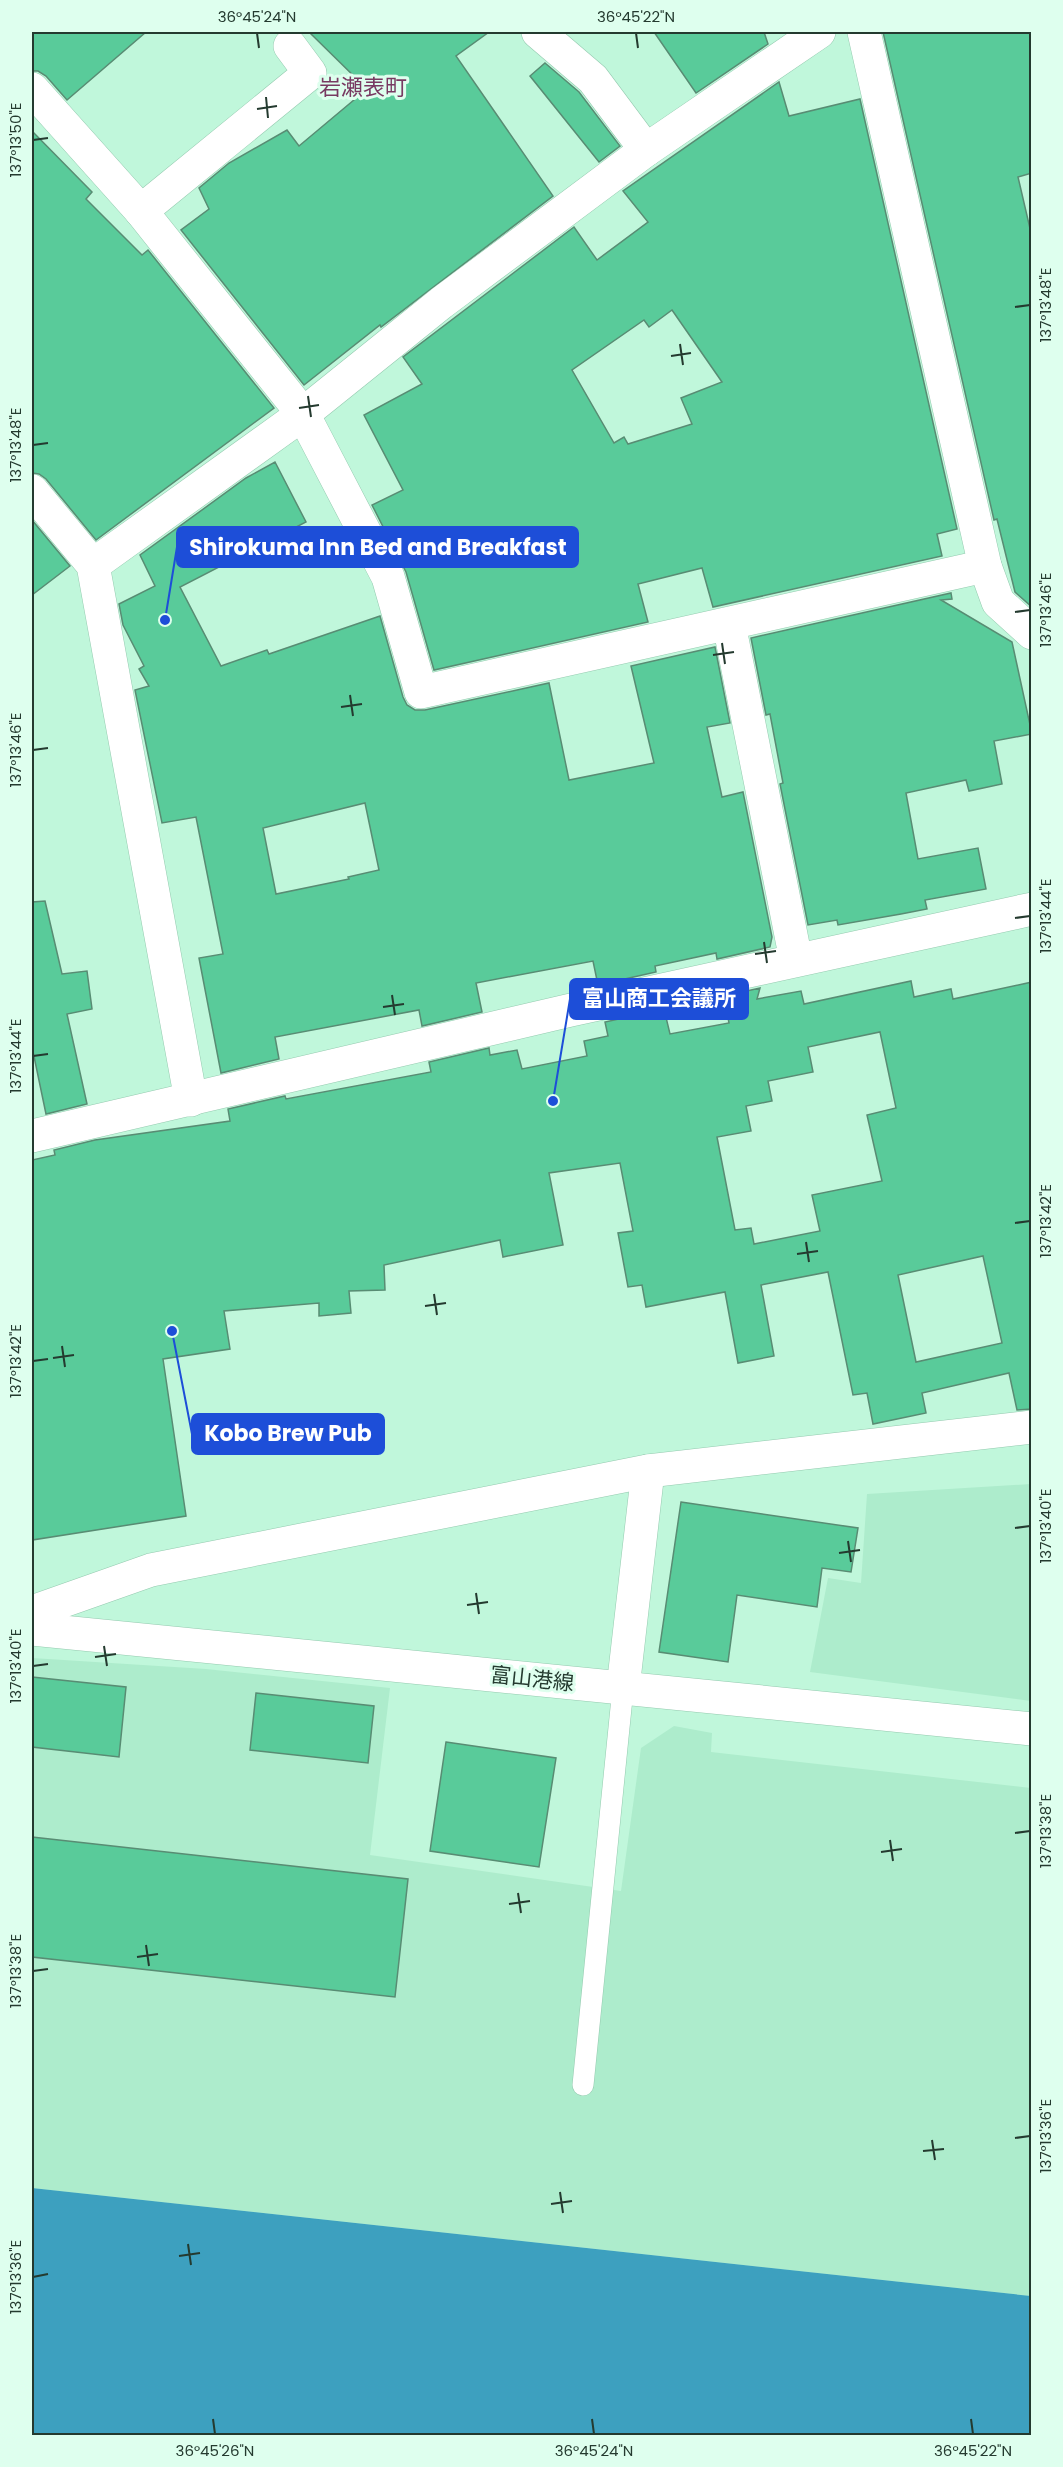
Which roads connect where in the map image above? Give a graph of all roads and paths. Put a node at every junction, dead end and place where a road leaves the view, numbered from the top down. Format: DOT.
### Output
graph roads {
  1 [pos="538,32"];
  2 [pos="819,32"];
  3 [pos="864,32"];
  4 [pos="290,46"];
  5 [pos="32,89"];
  6 [pos="646,150"];
  7 [pos="141,212"];
  8 [pos="303,414"];
  9 [pos="32,491"];
  10 [pos="93,565"];
  11 [pos="985,566"];
  12 [pos="729,624"];
  13 [pos="1032,633"];
  14 [pos="1032,909"];
  15 [pos="796,960"];
  16 [pos="191,1101"];
  17 [pos="32,1136"];
  18 [pos="1032,1426"];
  19 [pos="648,1471"];
  20 [pos="32,1611"];
  21 [pos="32,1629"];
  22 [pos="623,1688"];
  23 [pos="1032,1729"];
  24 [pos="583,2085"];
  1 -- 6 [label="street"];
  2 -- 6 [label="street"];
  3 -- 11 [label="street"];
  4 -- 7 [label="street"];
  5 -- 7 [label="street"];
  6 -- 8 [label="street"];
  7 -- 8 [label="street"];
  8 -- 10 [label="street"];
  8 -- 12 [label="street"];
  9 -- 10 [label="street"];
  10 -- 16 [label="street"];
  11 -- 12 [label="street"];
  11 -- 13 [label="street"];
  12 -- 15 [label="street"];
  14 -- 15 [label="street"];
  15 -- 16 [label="street"];
  16 -- 17 [label="street"];
  18 -- 19 [label="street"];
  19 -- 20 [label="street"];
  19 -- 22 [label="street"];
  21 -- 22 [label="street, 富山港線"];
  22 -- 23 [label="street, 富山港線"];
  22 -- 24 [label="lane"];
}
